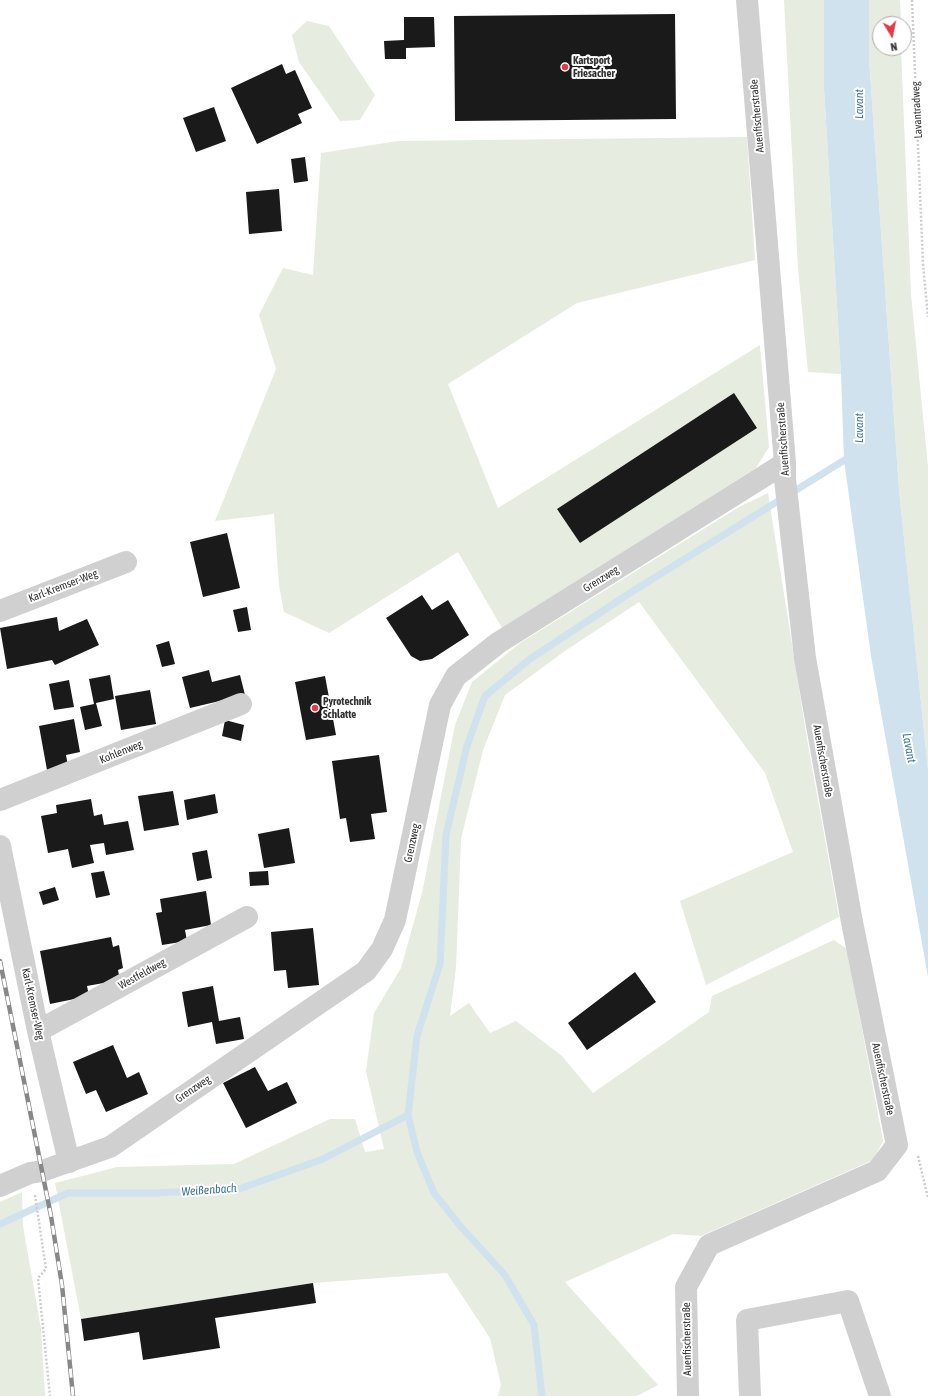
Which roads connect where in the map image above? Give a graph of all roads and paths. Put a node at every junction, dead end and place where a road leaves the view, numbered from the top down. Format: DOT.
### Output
graph roads {
  1 [pos="747,0"];
  2 [pos="912,0"];
  3 [pos="928,317"];
  4 [pos="785,471"];
  5 [pos="126,562"];
  6 [pos="0,611"];
  7 [pos="241,704"];
  8 [pos="0,800"];
  9 [pos="0,846"];
  10 [pos="247,917"];
  11 [pos="38,1031"];
  12 [pos="68,1162"];
  13 [pos="0,1186"];
  14 [pos="34,1188"];
  15 [pos="50,1396"];
  16 [pos="688,1396"];
  17 [pos="750,1396"];
  18 [pos="880,1396"];
  1 -- 4 [label="street, Auenfischerstraße"];
  2 -- 3 [label="path, Lavantradweg"];
  4 -- 12 [label="street, Grenzweg"];
  4 -- 16 [label="street, Auenfischerstraße"];
  5 -- 6 [label="street, Karl-Kremser-Weg"];
  7 -- 8 [label="street, Kohlenweg"];
  9 -- 11 [label="street, Karl-Kremser-Weg"];
  10 -- 11 [label="street, Westfeldweg"];
  11 -- 12 [label="street, Karl-Kremser-Weg"];
  12 -- 13 [label="street, Grenzweg"];
  14 -- 15 [label="path"];
  17 -- 18 [label="street"];
}
